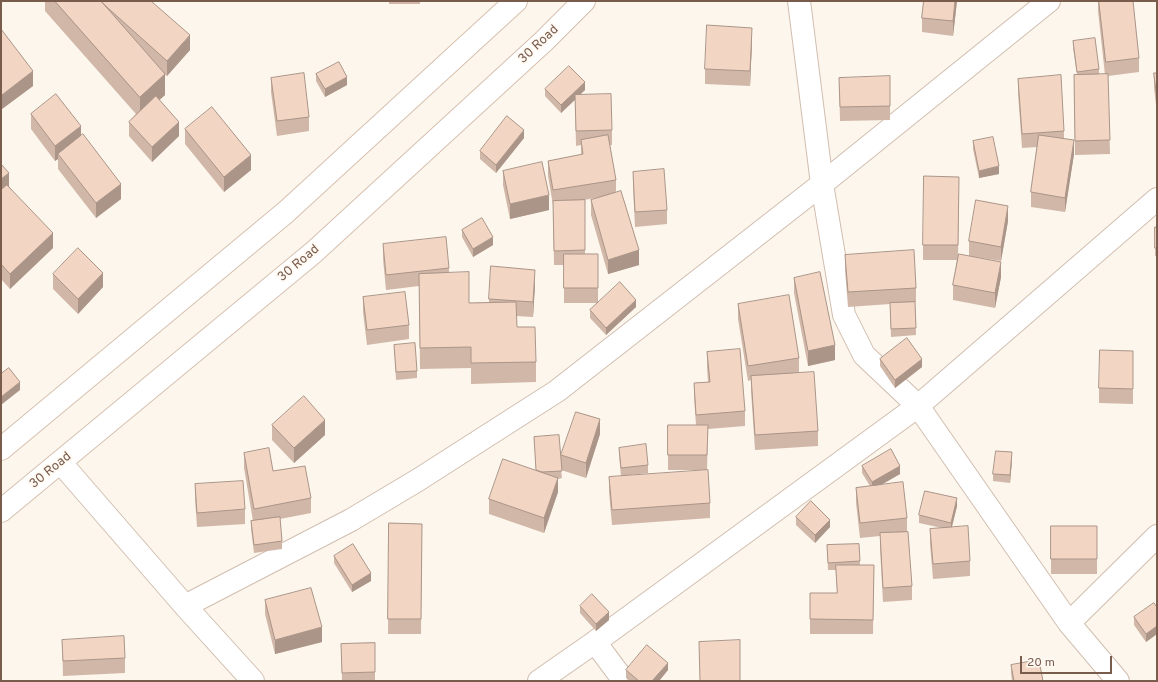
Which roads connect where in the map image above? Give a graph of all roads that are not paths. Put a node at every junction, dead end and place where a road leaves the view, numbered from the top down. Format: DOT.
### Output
graph roads {
  1 [pos="516,1"];
  2 [pos="584,1"];
  3 [pos="799,1"];
  4 [pos="1049,1"];
  5 [pos="822,184"];
  6 [pos="1157,198"];
  7 [pos="918,406"];
  8 [pos="1,449"];
  9 [pos="61,463"];
  10 [pos="1,511"];
  11 [pos="1157,536"];
  12 [pos="185,606"];
  13 [pos="1069,623"];
  14 [pos="595,642"];
  15 [pos="253,681"];
  16 [pos="539,681"];
  17 [pos="624,681"];
  18 [pos="1118,681"];
  1 -- 8 [label="street"];
  2 -- 9 [label="street, 30 Road"];
  3 -- 5 [label="street"];
  4 -- 5 [label="street"];
  5 -- 7 [label="street"];
  5 -- 12 [label="street"];
  6 -- 7 [label="street"];
  7 -- 13 [label="street"];
  7 -- 14 [label="street"];
  9 -- 10 [label="street, 30 Road"];
  9 -- 12 [label="street"];
  11 -- 13 [label="street"];
  12 -- 15 [label="street"];
  13 -- 18 [label="street"];
  14 -- 16 [label="street"];
  14 -- 17 [label="street"];
}
